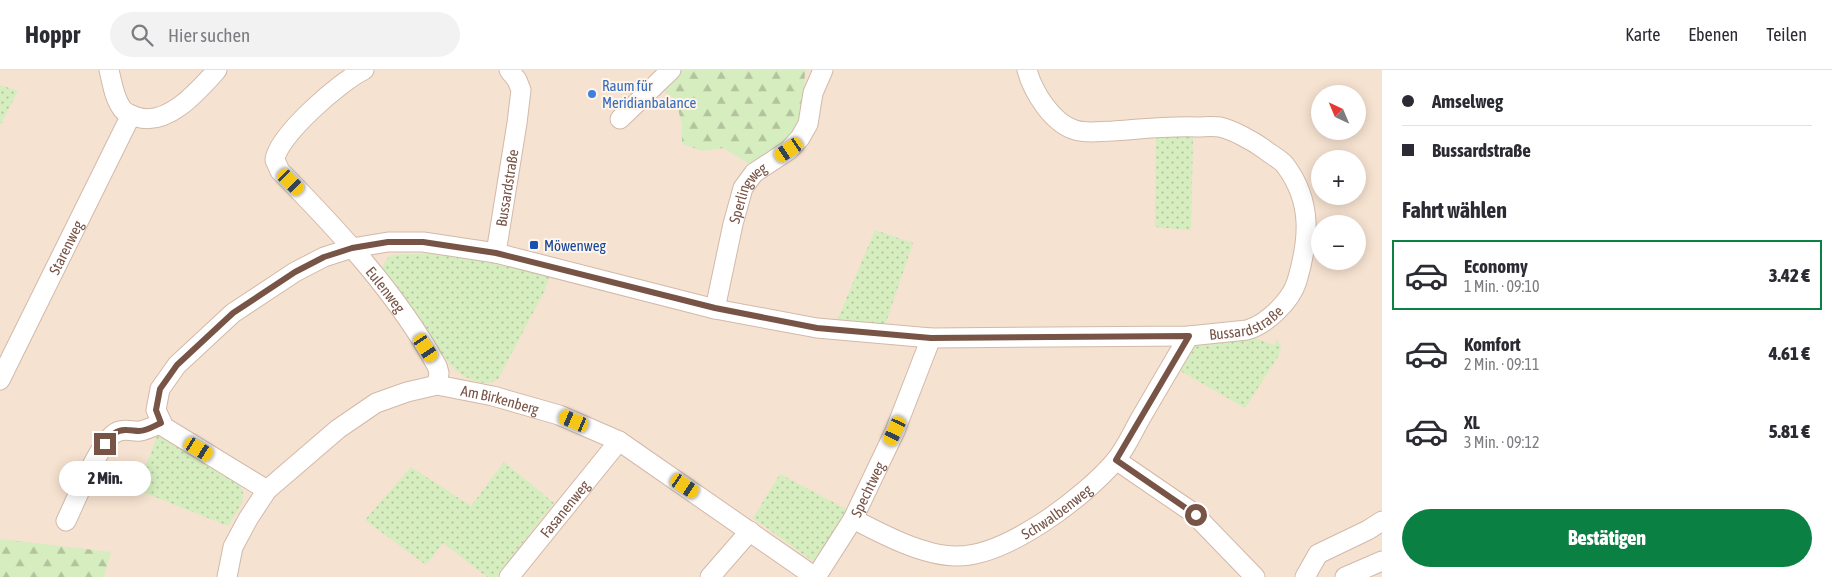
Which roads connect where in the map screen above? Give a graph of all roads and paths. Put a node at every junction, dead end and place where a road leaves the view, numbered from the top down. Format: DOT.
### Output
graph roads {
  1 [pos="109,70"];
  2 [pos="218,70"];
  3 [pos="364,70"];
  4 [pos="509,70"];
  5 [pos="671,70"];
  6 [pos="823,70"];
  7 [pos="1028,70"];
  8 [pos="131,115"];
  9 [pos="620,118"];
  10 [pos="352,248"];
  11 [pos="496,253"];
  12 [pos="715,308"];
  13 [pos="1189,336"];
  14 [pos="931,338"];
  15 [pos="0,380"];
  16 [pos="437,385"];
  17 [pos="161,423"];
  18 [pos="619,441"];
  19 [pos="1116,460"];
  20 [pos="267,490"];
  21 [pos="853,519"];
  22 [pos="66,521"];
  23 [pos="1382,521"];
  24 [pos="750,531"];
  25 [pos="1382,561"];
  26 [pos="227,577"];
  27 [pos="509,577"];
  28 [pos="710,577"];
  29 [pos="816,577"];
  30 [pos="1255,577"];
  31 [pos="1305,577"];
  32 [pos="1345,577"];
  1 -- 8 [label="street"];
  2 -- 8 [label="street"];
  3 -- 10 [label="street, Eulenweg"];
  4 -- 11 [label="street, Bussardstraße"];
  5 -- 9 [label="street"];
  6 -- 12 [label="street, Sperlingweg"];
  7 -- 13 [label="street, Bussardstraße"];
  8 -- 15 [label="street, Starenweg"];
  10 -- 11 [label="street, Bussardstraße"];
  10 -- 16 [label="street, Eulenweg"];
  10 -- 17 [label="street, Bussardstraße"];
  11 -- 12 [label="street, Bussardstraße"];
  12 -- 14 [label="street, Bussardstraße"];
  13 -- 14 [label="street, Bussardstraße"];
  13 -- 19 [label="street, Schwalbenweg"];
  14 -- 21 [label="street, Spechtweg"];
  16 -- 18 [label="street, Am Birkenberg"];
  16 -- 20 [label="street, Am Birkenberg"];
  17 -- 20 [label="street"];
  17 -- 22 [label="street"];
  18 -- 24 [label="street, Am Birkenberg"];
  18 -- 27 [label="street, Fasanenweg"];
  19 -- 21 [label="street, Schwalbenweg"];
  19 -- 30 [label="street"];
  20 -- 26 [label="street, Am Birkenberg"];
  21 -- 29 [label="street, Spechtweg"];
  23 -- 31 [label="street"];
  24 -- 28 [label="street"];
  24 -- 29 [label="street, Am Birkenberg"];
  25 -- 32 [label="street"];
}
